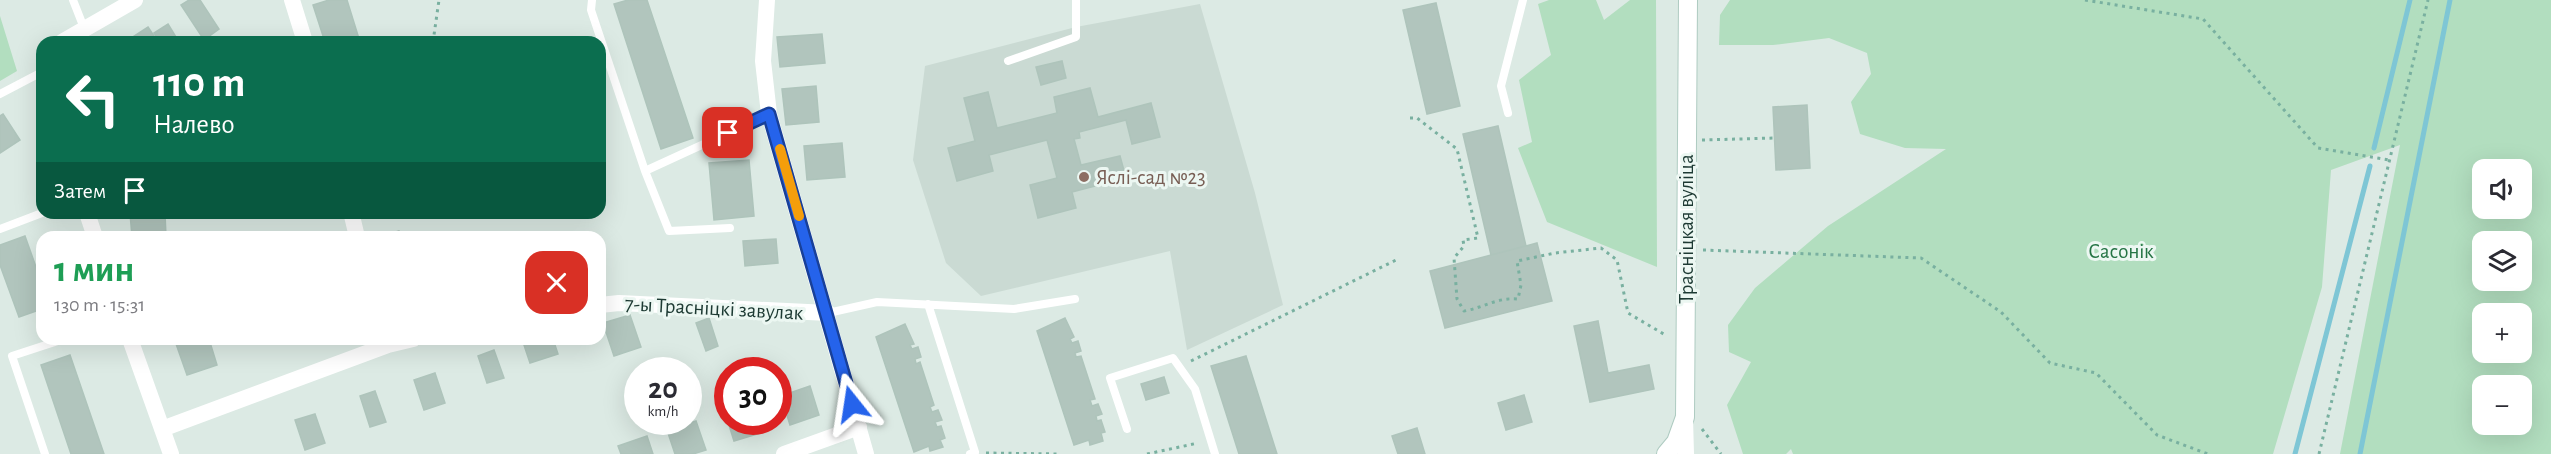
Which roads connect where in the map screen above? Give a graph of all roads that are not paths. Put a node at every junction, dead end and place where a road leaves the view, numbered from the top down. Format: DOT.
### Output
graph roads {
  1 [pos="72,0"];
  2 [pos="135,0"];
  3 [pos="292,0"];
  4 [pos="592,0"];
  5 [pos="766,0"];
  6 [pos="1076,0"];
  7 [pos="1523,0"];
  8 [pos="1688,0"];
  9 [pos="84,28"];
  10 [pos="71,36"];
  11 [pos="303,36"];
  12 [pos="600,36"];
  13 [pos="606,55"];
  14 [pos="1008,61"];
  15 [pos="36,75"];
  16 [pos="0,94"];
  17 [pos="1508,113"];
  18 [pos="769,114"];
  19 [pos="645,171"];
  20 [pos="36,215"];
  21 [pos="730,228"];
  22 [pos="0,229"];
  23 [pos="1076,299"];
  24 [pos="606,304"];
  25 [pos="928,304"];
  26 [pos="828,313"];
  27 [pos="46,345"];
  28 [pos="132,345"];
  29 [pos="379,345"];
  30 [pos="1685,417"];
  31 [pos="859,427"];
  32 [pos="162,429"];
  33 [pos="1127,429"];
  34 [pos="973,453"];
  35 [pos="45,454"];
  36 [pos="171,454"];
  37 [pos="784,454"];
  38 [pos="866,454"];
  39 [pos="1215,454"];
  40 [pos="1666,454"];
  41 [pos="1686,454"];
  1 -- 9 [label="lane"];
  2 -- 9 [label="street"];
  3 -- 11 [label="street"];
  4 -- 12 [label="lane"];
  5 -- 18 [label="street"];
  6 -- 14 [label="lane"];
  7 -- 17 [label="lane"];
  8 -- 30 [label="street, Трасніцкая вуліца"];
  9 -- 10 [label="street"];
  13 -- 19 [label="lane"];
  15 -- 16 [label="lane"];
  18 -- 19 [label="lane"];
  18 -- 26 [label="street"];
  19 -- 21 [label="lane"];
  20 -- 22 [label="lane"];
  23 -- 25 [label="lane"];
  24 -- 26 [label="street, 7-ы Трасніцкі завулак"];
  25 -- 26 [label="lane"];
  25 -- 34 [label="lane"];
  26 -- 31 [label="street"];
  27 -- 35 [label="lane"];
  28 -- 32 [label="street"];
  29 -- 32 [label="street"];
  30 -- 40 [label="street, Трасніцкая вуліца"];
  30 -- 41 [label="street"];
  31 -- 37 [label="street"];
  31 -- 38 [label="street"];
  32 -- 36 [label="street"];
  33 -- 39 [label="lane"];
}
